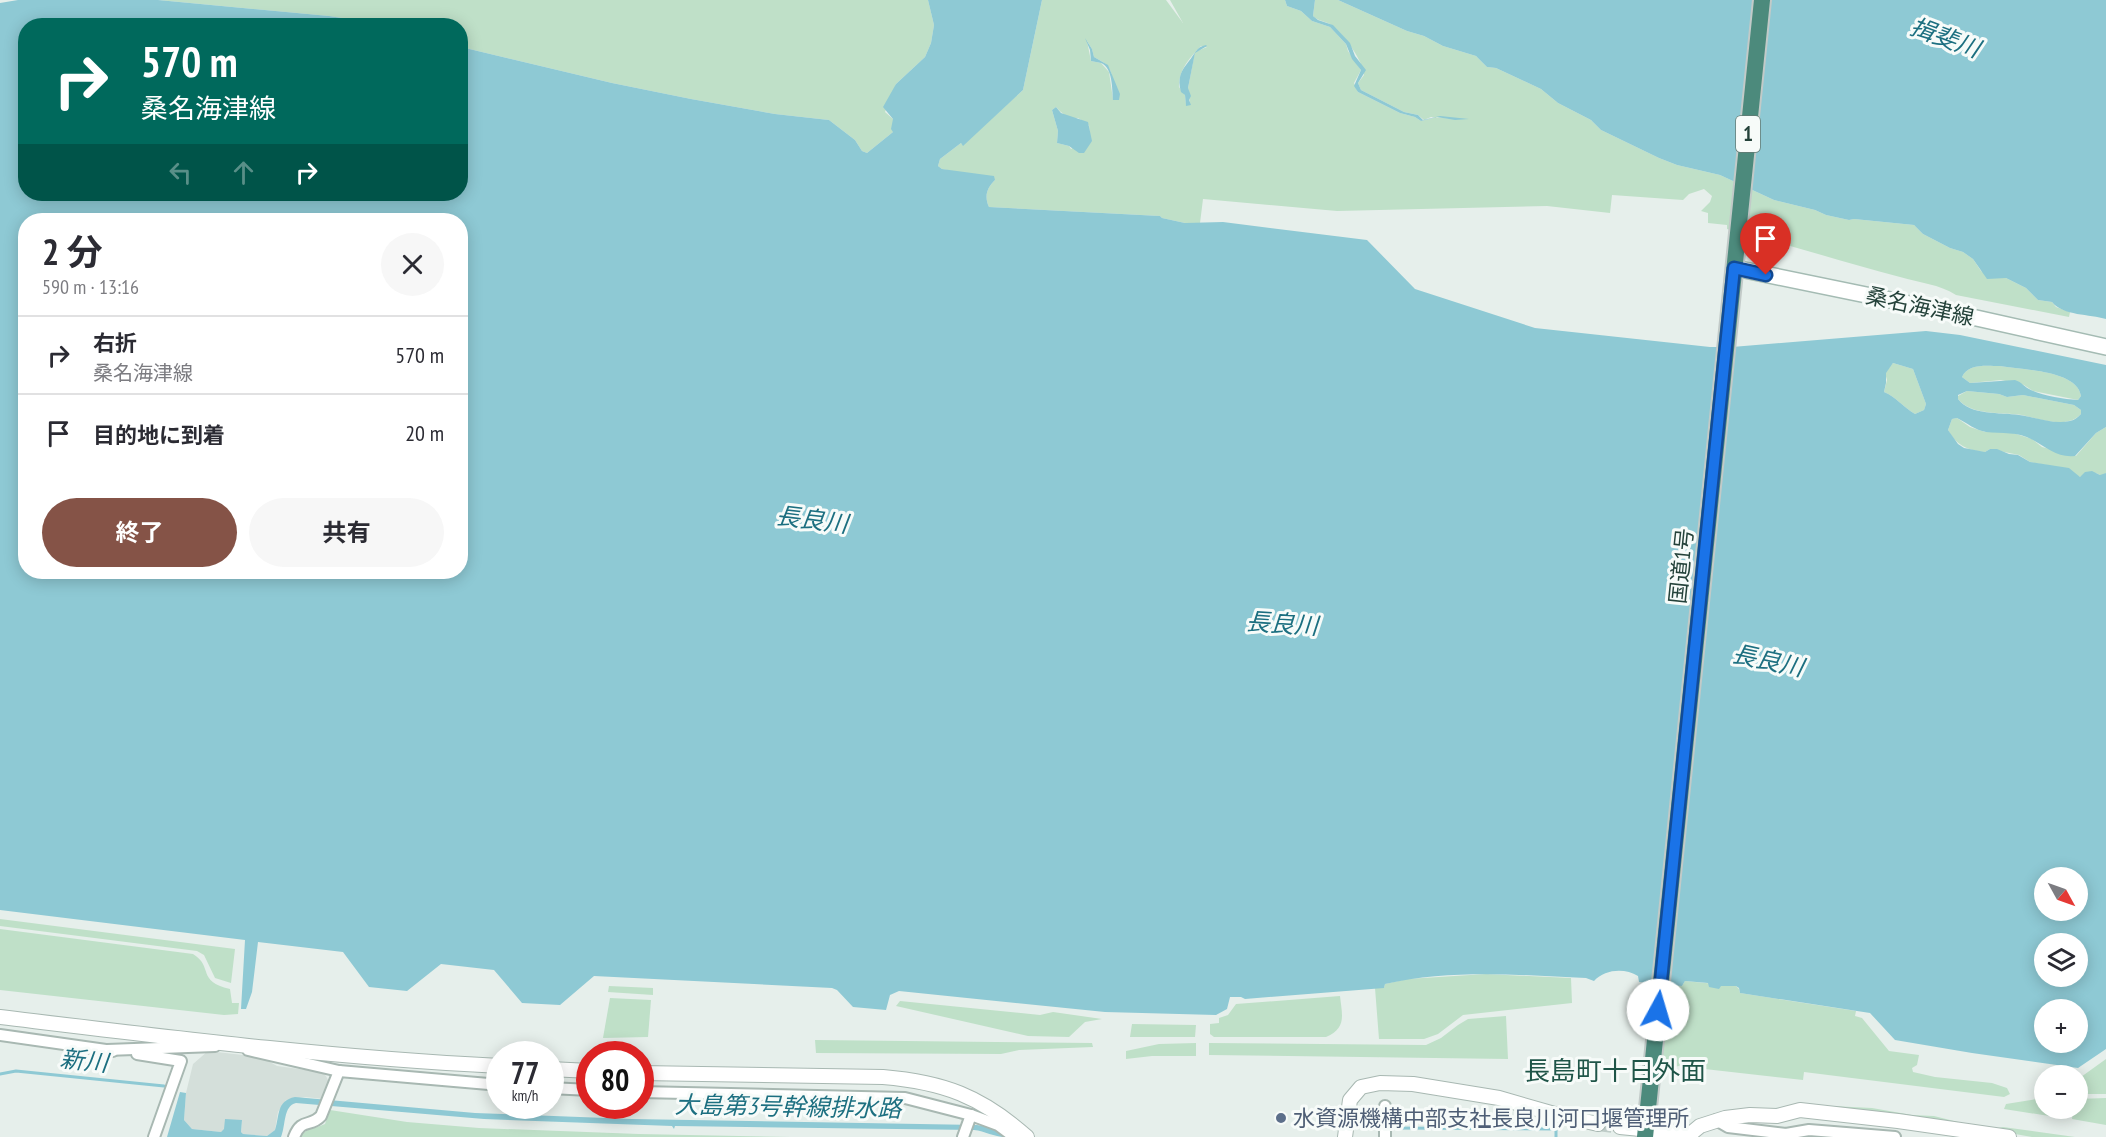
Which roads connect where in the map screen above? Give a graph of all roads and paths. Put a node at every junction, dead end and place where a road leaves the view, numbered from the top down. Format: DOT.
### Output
graph roads {
  1 [pos="1762,0"];
  2 [pos="1739,269"];
  3 [pos="2106,347"];
  4 [pos="0,1017"];
  5 [pos="0,1035"];
  6 [pos="233,1044"];
  7 [pos="107,1050"];
  8 [pos="486,1066"];
  9 [pos="339,1071"];
  10 [pos="654,1073"];
  11 [pos="486,1084"];
  12 [pos="654,1092"];
  13 [pos="1385,1106"];
  14 [pos="1716,1120"];
  15 [pos="1598,1124"];
  16 [pos="967,1127"];
  17 [pos="1620,1127"];
  18 [pos="1645,1133"];
  19 [pos="1689,1136"];
  20 [pos="154,1137"];
  21 [pos="294,1137"];
  22 [pos="1014,1137"];
  23 [pos="1027,1137"];
  24 [pos="1345,1137"];
  25 [pos="1385,1137"];
  26 [pos="1893,1137"];
  27 [pos="2009,1137"];
  1 -- 2 [label="highway, 国道1号 / 1"];
  2 -- 3 [label="main road, 桑名海津線"];
  2 -- 18 [label="highway, 国道1号 / 1"];
  4 -- 6 [label="street"];
  5 -- 7 [label="street"];
  6 -- 7 [label="street"];
  6 -- 8 [label="street"];
  6 -- 9 [label="street"];
  7 -- 20 [label="street"];
  9 -- 11 [label="street"];
  9 -- 21 [label="street"];
  10 -- 23 [label="street"];
  12 -- 16 [label="street"];
  13 -- 25 [label="street"];
  14 -- 19 [label="street"];
  14 -- 26 [label="street"];
  14 -- 27 [label="street"];
  15 -- 24 [label="street"];
  16 -- 22 [label="street"];
  17 -- 18 [label="street"];
  18 -- 19 [label="street"];
}
